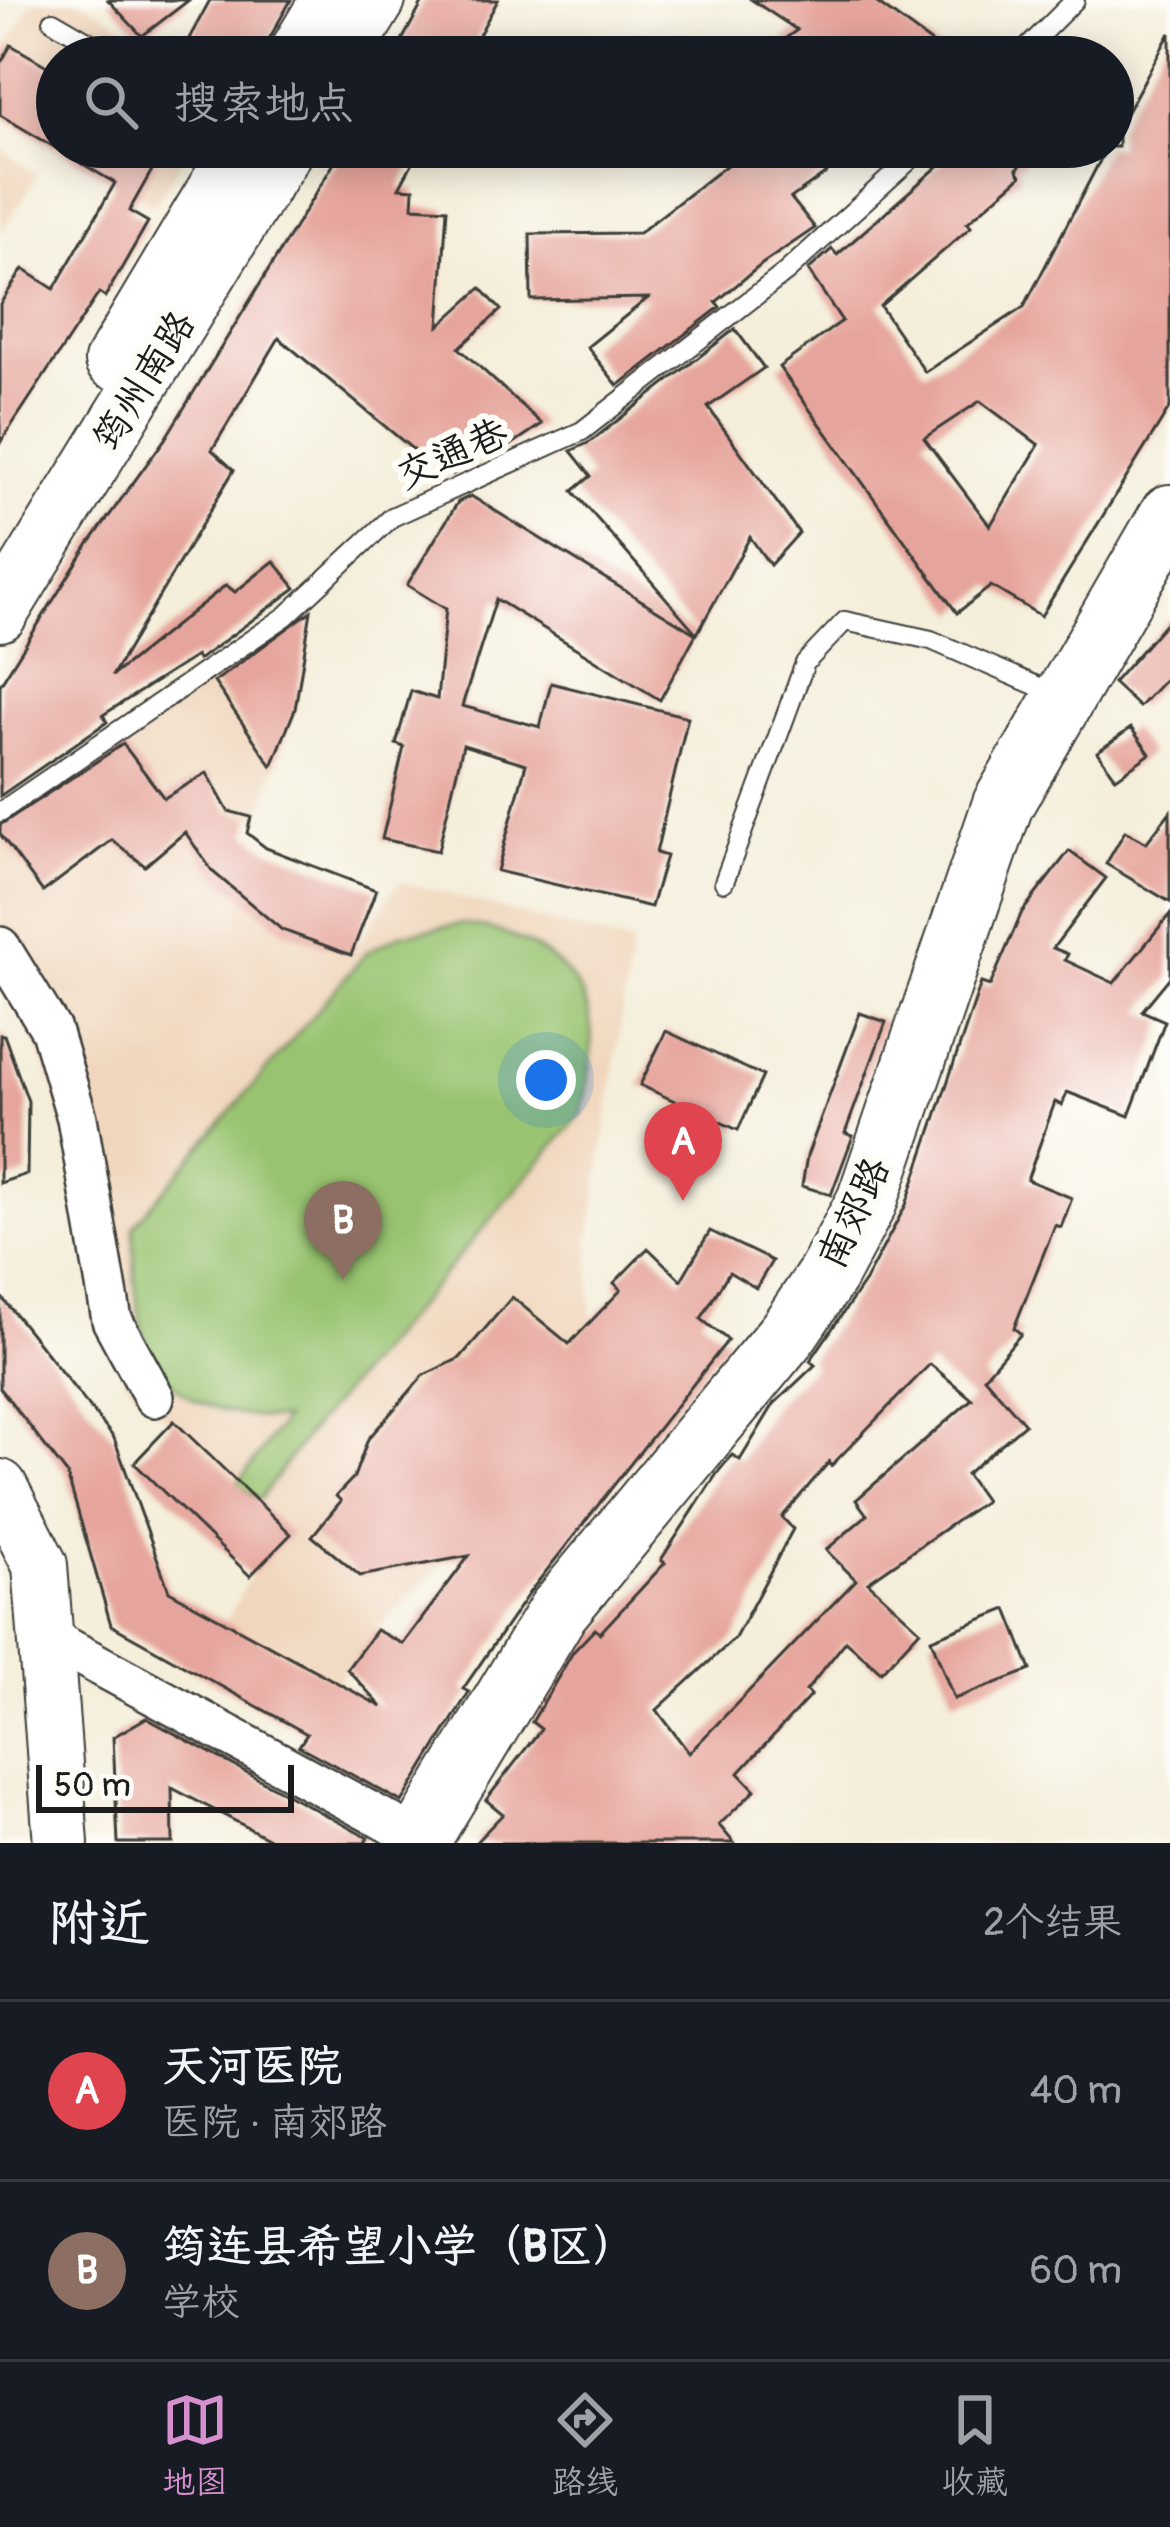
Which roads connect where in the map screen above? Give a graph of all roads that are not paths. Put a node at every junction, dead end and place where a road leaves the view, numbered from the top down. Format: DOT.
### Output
graph roads {
  1 [pos="378,0"];
  2 [pos="1076,0"];
  3 [pos="322,17"];
  4 [pos="53,21"];
  5 [pos="79,36"];
  6 [pos="1039,36"];
  7 [pos="234,168"];
  8 [pos="236,168"];
  9 [pos="901,168"];
  10 [pos="1170,515"];
  11 [pos="0,550"];
  12 [pos="0,614"];
  13 [pos="1064,698"];
  14 [pos="0,812"];
  15 [pos="724,881"];
  16 [pos="0,947"];
  17 [pos="154,1397"];
  18 [pos="7,1517"];
  19 [pos="49,1638"];
  20 [pos="419,1841"];
  21 [pos="61,1843"];
  1 -- 3 [label="main road"];
  2 -- 6 [label="lane"];
  4 -- 5 [label="lane"];
  7 -- 11 [label="main road, 筠州南路"];
  8 -- 12 [label="main road, 筠州南路"];
  9 -- 14 [label="lane, 交通巷"];
  10 -- 13 [label="main road, 南郊路"];
  13 -- 15 [label="lane"];
  13 -- 20 [label="main road, 南郊路"];
  16 -- 17 [label="street"];
  18 -- 19 [label="main road"];
  19 -- 20 [label="street"];
  19 -- 21 [label="main road"];
}
